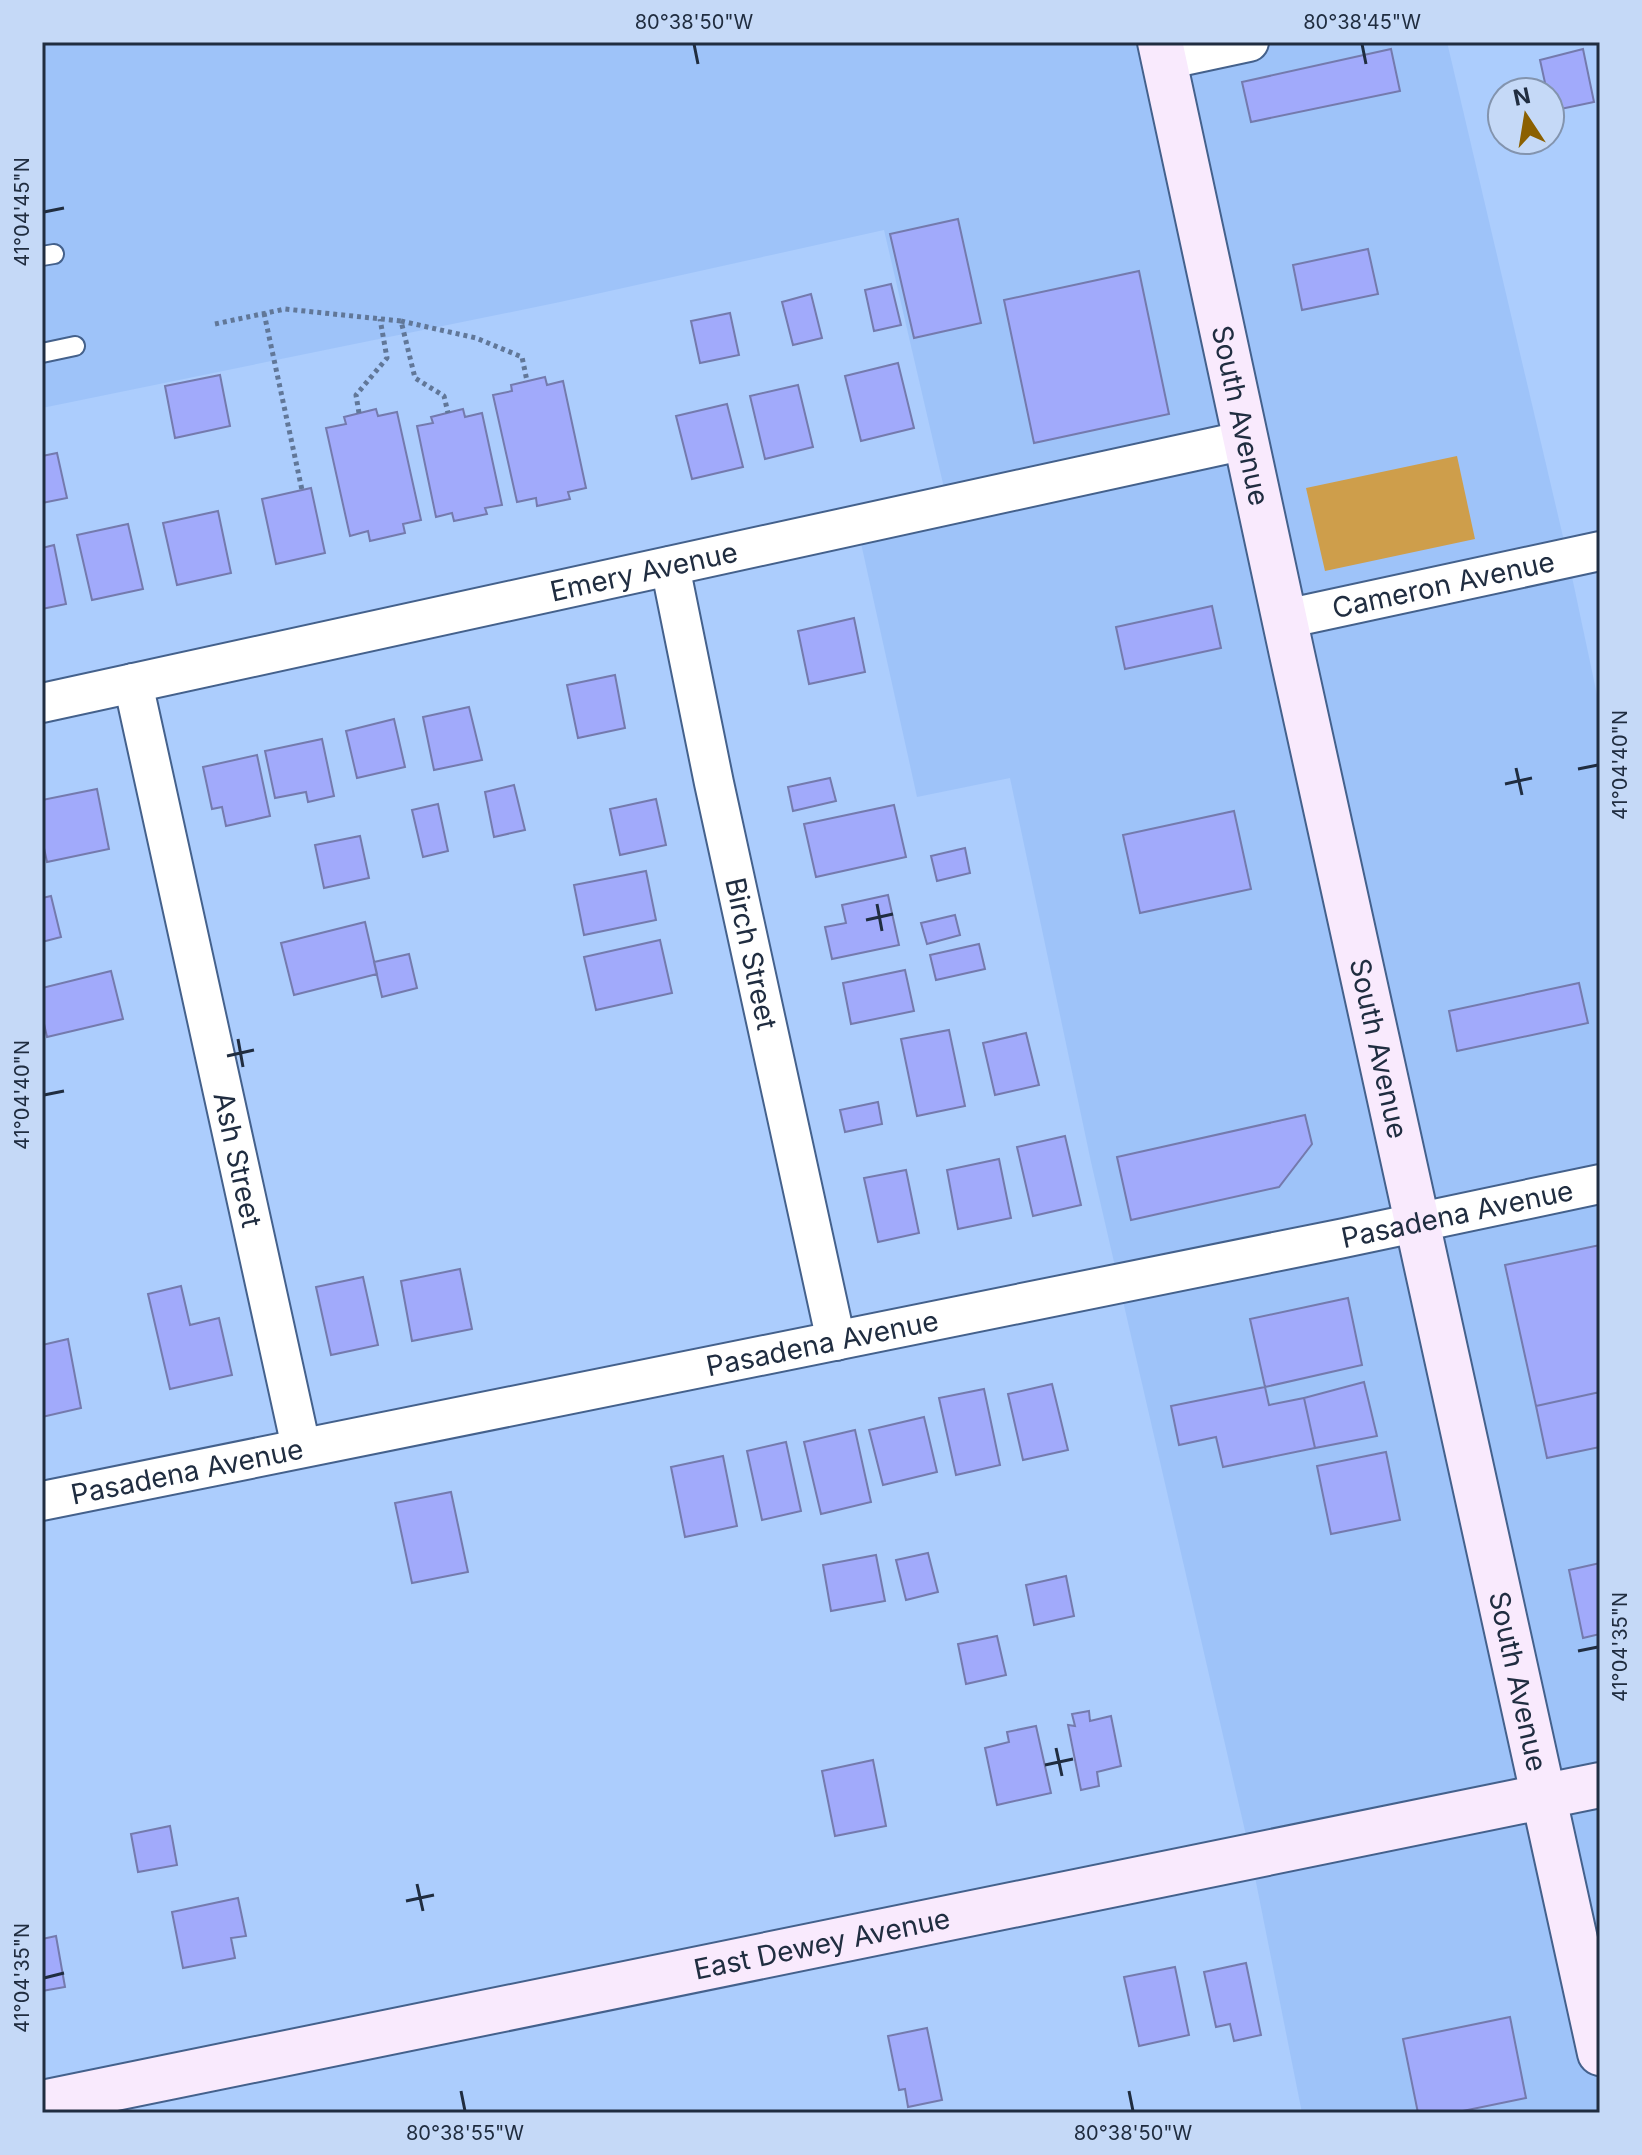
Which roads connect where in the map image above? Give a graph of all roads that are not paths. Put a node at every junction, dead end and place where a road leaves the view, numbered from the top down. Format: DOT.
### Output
graph roads {
  1 [pos="1249,42"];
  2 [pos="1162,51"];
  3 [pos="75,346"];
  4 [pos="42,353"];
  5 [pos="1246,440"];
  6 [pos="1600,551"];
  7 [pos="670,566"];
  8 [pos="1285,619"];
  9 [pos="133,683"];
  10 [pos="42,703"];
  11 [pos="1600,1184"];
  12 [pos="1417,1223"];
  13 [pos="836,1341"];
  14 [pos="301,1447"];
  15 [pos="42,1501"];
  16 [pos="1600,1785"];
  17 [pos="1544,1797"];
  18 [pos="1600,2053"];
  19 [pos="42,2103"];
  1 -- 2 [label="street"];
  2 -- 5 [label="main road, South Avenue"];
  3 -- 4 [label="lane"];
  5 -- 7 [label="street, Emery Avenue"];
  5 -- 8 [label="main road, South Avenue"];
  6 -- 8 [label="street, Cameron Avenue"];
  7 -- 9 [label="street, Emery Avenue"];
  7 -- 13 [label="street, Birch Street"];
  8 -- 12 [label="main road, South Avenue"];
  9 -- 10 [label="street, Emery Avenue"];
  9 -- 14 [label="street, Ash Street"];
  11 -- 12 [label="street, Pasadena Avenue"];
  12 -- 13 [label="street, Pasadena Avenue"];
  12 -- 17 [label="main road, South Avenue"];
  13 -- 14 [label="street, Pasadena Avenue"];
  14 -- 15 [label="street, Pasadena Avenue"];
  16 -- 17 [label="main road, East Dewey Avenue"];
  17 -- 18 [label="main road, South Avenue"];
  17 -- 19 [label="main road, East Dewey Avenue"];
}
